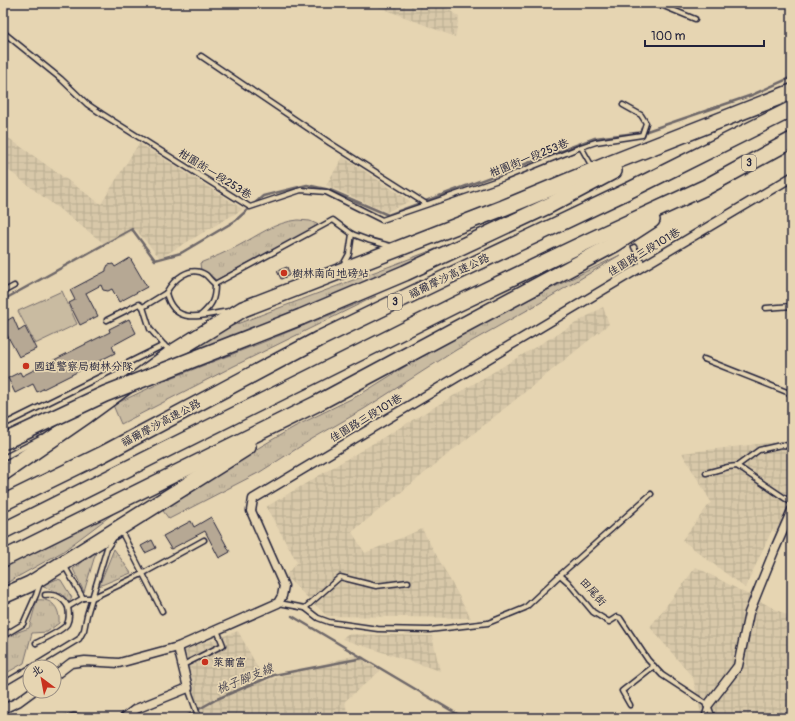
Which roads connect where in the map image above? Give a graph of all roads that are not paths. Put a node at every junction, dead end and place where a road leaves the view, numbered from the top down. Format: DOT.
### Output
graph roads {
  1 [pos="656,3"];
  2 [pos="695,19"];
  3 [pos="3,32"];
  4 [pos="201,56"];
  5 [pos="792,92"];
  6 [pos="623,105"];
  7 [pos="792,109"];
  8 [pos="694,131"];
  9 [pos="792,140"];
  10 [pos="581,147"];
  11 [pos="590,163"];
  12 [pos="792,177"];
  13 [pos="706,187"];
  14 [pos="426,204"];
  15 [pos="352,234"];
  16 [pos="634,247"];
  17 [pos="398,249"];
  18 [pos="643,265"];
  19 [pos="339,271"];
  20 [pos="215,284"];
  21 [pos="14,286"];
  22 [pos="3,292"];
  23 [pos="166,293"];
  24 [pos="792,306"];
  25 [pos="143,308"];
  26 [pos="766,308"];
  27 [pos="243,309"];
  28 [pos="201,315"];
  29 [pos="107,320"];
  30 [pos="168,349"];
  31 [pos="704,359"];
  32 [pos="792,394"];
  33 [pos="316,404"];
  34 [pos="87,415"];
  35 [pos="3,425"];
  36 [pos="54,432"];
  37 [pos="48,435"];
  38 [pos="3,442"];
  39 [pos="792,446"];
  40 [pos="3,458"];
  41 [pos="737,466"];
  42 [pos="3,473"];
  43 [pos="706,473"];
  44 [pos="651,494"];
  45 [pos="3,503"];
  46 [pos="792,503"];
  47 [pos="792,510"];
  48 [pos="120,528"];
  49 [pos="3,531"];
  50 [pos="204,540"];
  51 [pos="3,559"];
  52 [pos="63,563"];
  53 [pos="142,574"];
  54 [pos="560,575"];
  55 [pos="42,577"];
  56 [pos="408,582"];
  57 [pos="45,595"];
  58 [pos="3,596"];
  59 [pos="83,598"];
  60 [pos="92,598"];
  61 [pos="278,603"];
  62 [pos="68,607"];
  63 [pos="305,608"];
  64 [pos="162,611"];
  65 [pos="217,630"];
  66 [pos="3,636"];
  67 [pos="36,643"];
  68 [pos="178,647"];
  69 [pos="46,659"];
  70 [pos="183,666"];
  71 [pos="654,666"];
  72 [pos="62,670"];
  73 [pos="22,673"];
  74 [pos="3,684"];
  75 [pos="188,688"];
  76 [pos="22,699"];
  77 [pos="630,705"];
  78 [pos="708,705"];
  79 [pos="3,709"];
  80 [pos="66,718"];
  81 [pos="84,718"];
  82 [pos="124,718"];
  83 [pos="199,718"];
  84 [pos="704,718"];
  85 [pos="713,718"];
  1 -- 2 [label="lane"];
  3 -- 14 [label="lane, 柑園街一段253巷"];
  4 -- 14 [label="lane"];
  5 -- 8 [label="highway"];
  6 -- 10 [label="lane, 柑園街一段253巷"];
  7 -- 45 [label="highway, 福爾摩沙高速公路 / 3"];
  8 -- 17 [label="highway"];
  8 -- 38 [label="highway, bridge"];
  9 -- 13 [label="highway, 3"];
  10 -- 11 [label="lane"];
  10 -- 14 [label="lane, 柑園街一段253巷"];
  12 -- 18 [label="street, 佳園路三段101巷"];
  13 -- 33 [label="highway"];
  13 -- 49 [label="highway, 3"];
  15 -- 17 [label="lane"];
  15 -- 19 [label="lane"];
  15 -- 20 [label="lane"];
  16 -- 18 [label="lane"];
  17 -- 19 [label="highway"];
  18 -- 61 [label="street, 佳園路三段101巷"];
  19 -- 27 [label="highway"];
  20 -- 23 [label="lane"];
  20 -- 28 [label="lane"];
  21 -- 22 [label="lane"];
  23 -- 25 [label="lane"];
  23 -- 28 [label="lane"];
  24 -- 26 [label="lane"];
  25 -- 29 [label="lane"];
  25 -- 30 [label="lane"];
  27 -- 28 [label="lane"];
  27 -- 30 [label="highway"];
  30 -- 34 [label="highway"];
  30 -- 35 [label="lane"];
  31 -- 32 [label="lane"];
  33 -- 48 [label="highway"];
  33 -- 51 [label="highway"];
  34 -- 36 [label="lane"];
  34 -- 42 [label="highway"];
  37 -- 40 [label="lane"];
  39 -- 41 [label="lane"];
  41 -- 43 [label="lane"];
  41 -- 46 [label="lane"];
  44 -- 54 [label="lane"];
  47 -- 78 [label="street"];
  48 -- 52 [label="highway"];
  48 -- 53 [label="lane"];
  48 -- 60 [label="lane"];
  50 -- 53 [label="lane"];
  52 -- 55 [label="highway"];
  52 -- 59 [label="lane"];
  53 -- 60 [label="lane"];
  53 -- 64 [label="lane"];
  54 -- 63 [label="lane"];
  54 -- 71 [label="lane, 田尾街"];
  55 -- 58 [label="highway"];
  55 -- 66 [label="lane"];
  56 -- 63 [label="lane"];
  57 -- 62 [label="lane"];
  59 -- 60 [label="lane"];
  59 -- 62 [label="lane"];
  60 -- 69 [label="lane"];
  61 -- 63 [label="lane"];
  61 -- 65 [label="street"];
  62 -- 67 [label="lane"];
  65 -- 68 [label="street"];
  65 -- 70 [label="lane"];
  68 -- 70 [label="street"];
  68 -- 72 [label="street"];
  70 -- 75 [label="street"];
  71 -- 77 [label="lane"];
  71 -- 78 [label="lane, 田尾街"];
  73 -- 74 [label="lane"];
  75 -- 82 [label="street"];
  75 -- 83 [label="lane"];
  76 -- 79 [label="street"];
  78 -- 84 [label="lane"];
  78 -- 85 [label="lane"];
  80 -- 81 [label="lane"];
}
